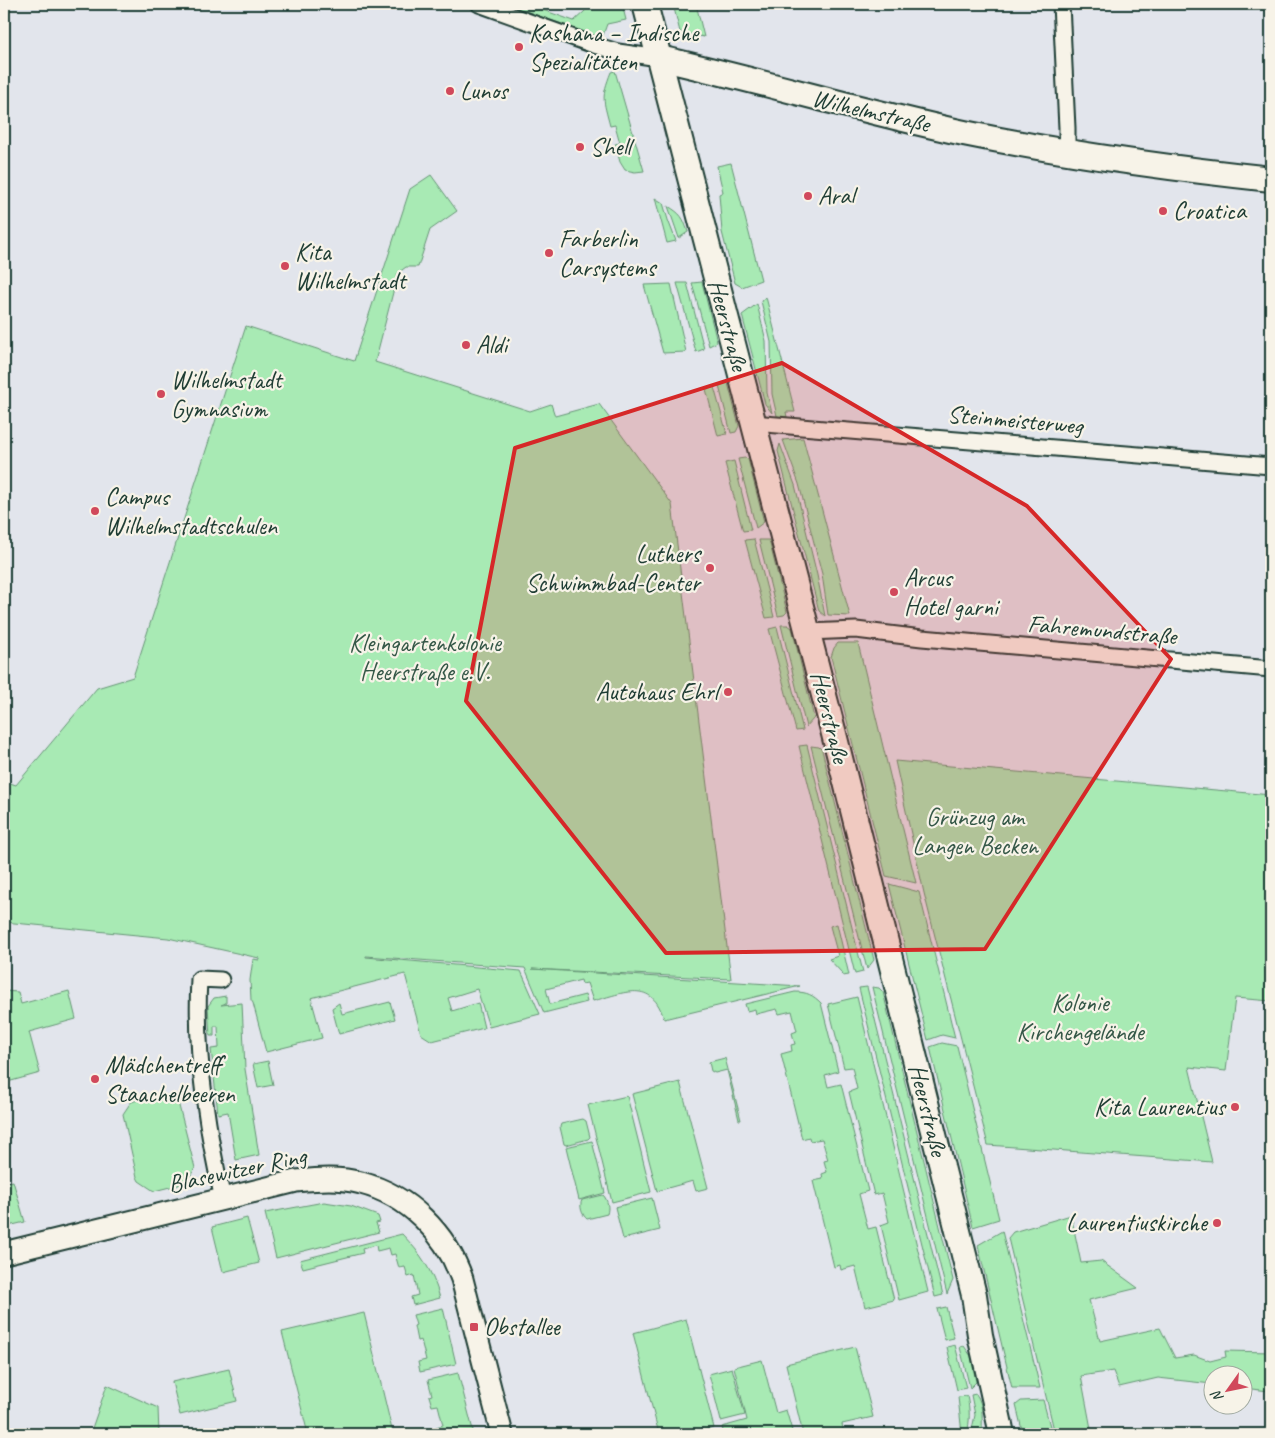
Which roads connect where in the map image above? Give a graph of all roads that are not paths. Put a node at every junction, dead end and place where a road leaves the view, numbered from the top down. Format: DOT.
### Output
graph roads {
  1 [pos="479,4"];
  2 [pos="645,4"];
  3 [pos="1061,4"];
  4 [pos="658,58"];
  5 [pos="1067,152"];
  6 [pos="1271,179"];
  7 [pos="754,423"];
  8 [pos="1271,466"];
  9 [pos="808,632"];
  10 [pos="1271,669"];
  11 [pos="221,980"];
  12 [pos="223,1199"];
  13 [pos="4,1253"];
  14 [pos="502,1434"];
  15 [pos="1002,1434"];
  1 -- 4 [label="street, Wilhelmstraße"];
  2 -- 4 [label="main road, Heerstraße"];
  3 -- 5 [label="street"];
  4 -- 5 [label="main road, Wilhelmstraße"];
  4 -- 7 [label="main road, Heerstraße"];
  5 -- 6 [label="main road, Wilhelmstraße"];
  7 -- 8 [label="street, Steinmeisterweg"];
  7 -- 9 [label="main road, Heerstraße"];
  9 -- 10 [label="street, Fahremundstraße"];
  9 -- 15 [label="main road, Heerstraße"];
  11 -- 12 [label="street"];
  12 -- 13 [label="street, Blasewitzer Ring"];
  12 -- 14 [label="street, Blasewitzer Ring"];
}
